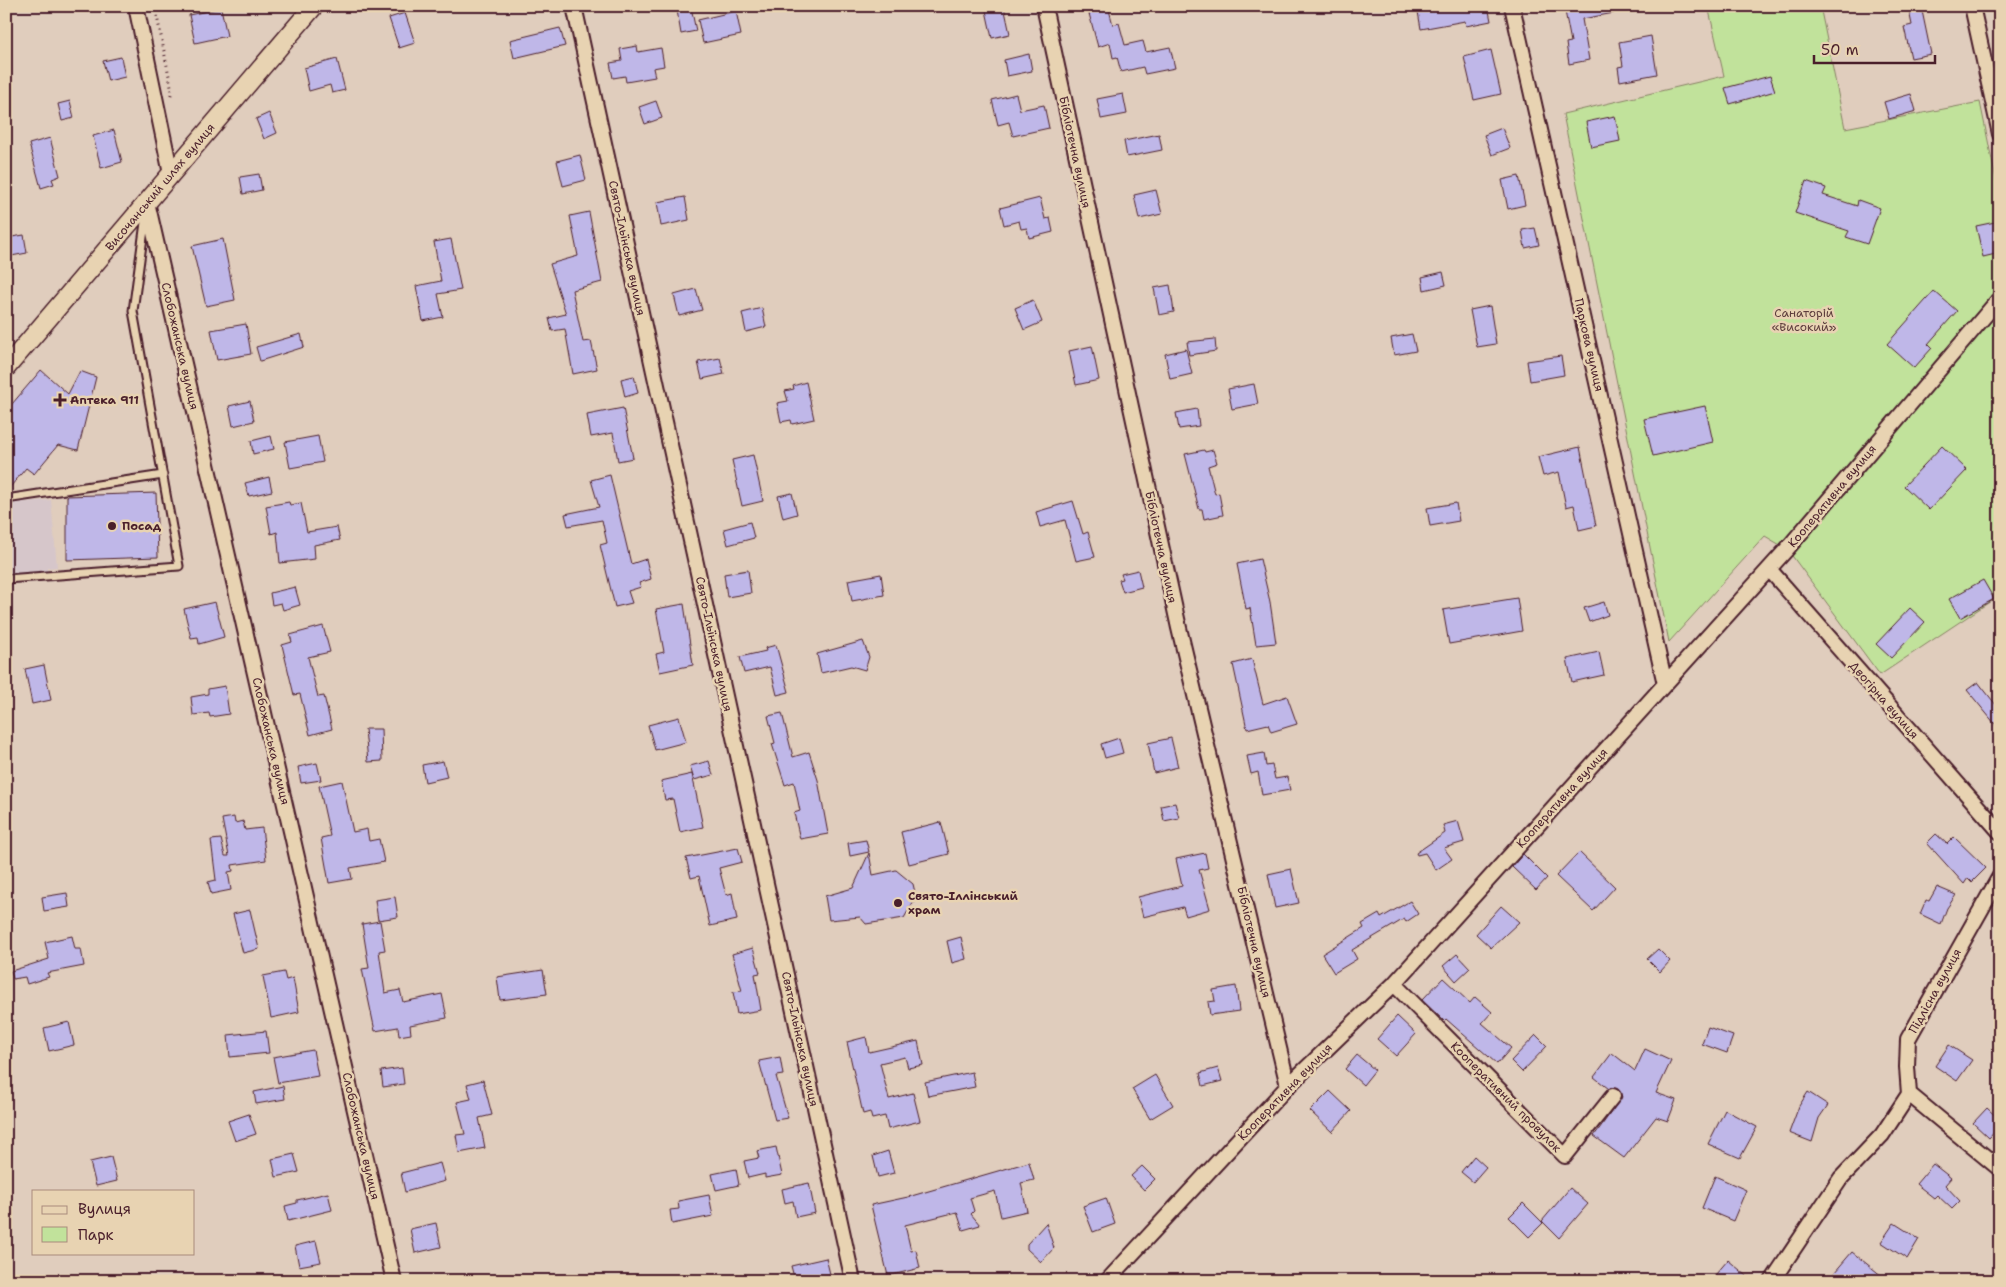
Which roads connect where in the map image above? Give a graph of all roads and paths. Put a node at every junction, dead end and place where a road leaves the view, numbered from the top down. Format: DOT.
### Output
graph roads {
  1 [pos="136,6"];
  2 [pos="314,6"];
  3 [pos="574,6"];
  4 [pos="1044,6"];
  5 [pos="1512,6"];
  6 [pos="1972,6"];
  7 [pos="2000,134"];
  8 [pos="171,174"];
  9 [pos="147,202"];
  10 [pos="2000,298"];
  11 [pos="6,368"];
  12 [pos="163,475"];
  13 [pos="6,498"];
  14 [pos="1769,569"];
  15 [pos="6,579"];
  16 [pos="1665,684"];
  17 [pos="2000,832"];
  18 [pos="2000,876"];
  19 [pos="1394,984"];
  20 [pos="1288,1086"];
  21 [pos="1909,1094"];
  22 [pos="1613,1096"];
  23 [pos="2000,1169"];
  24 [pos="394,1281"];
  25 [pos="853,1281"];
  26 [pos="1107,1281"];
  27 [pos="1772,1281"];
  1 -- 8 [label="street"];
  2 -- 8 [label="street, Височанський шлях вулиця"];
  3 -- 25 [label="street, Свято-Ільїнська вулиця"];
  4 -- 20 [label="street, Бібліотечна вулиця"];
  5 -- 16 [label="street, Паркова вулиця"];
  6 -- 7 [label="street"];
  8 -- 9 [label="street, Височанський шлях вулиця"];
  9 -- 11 [label="street, Височанський шлях вулиця"];
  9 -- 12 [label="lane"];
  9 -- 24 [label="street, Слобожанська вулиця"];
  10 -- 14 [label="street, Кооперативна вулиця"];
  12 -- 13 [label="lane"];
  12 -- 15 [label="lane"];
  14 -- 16 [label="street, Кооперативна вулиця"];
  14 -- 17 [label="street, Двогірна вулиця"];
  16 -- 19 [label="street, Кооперативна вулиця"];
  18 -- 21 [label="street, Підлісна вулиця"];
  19 -- 20 [label="street, Кооперативна вулиця"];
  19 -- 22 [label="street, Кооперативний провулок"];
  20 -- 26 [label="street, Кооперативна вулиця"];
  21 -- 23 [label="street"];
  21 -- 27 [label="street"];
}
